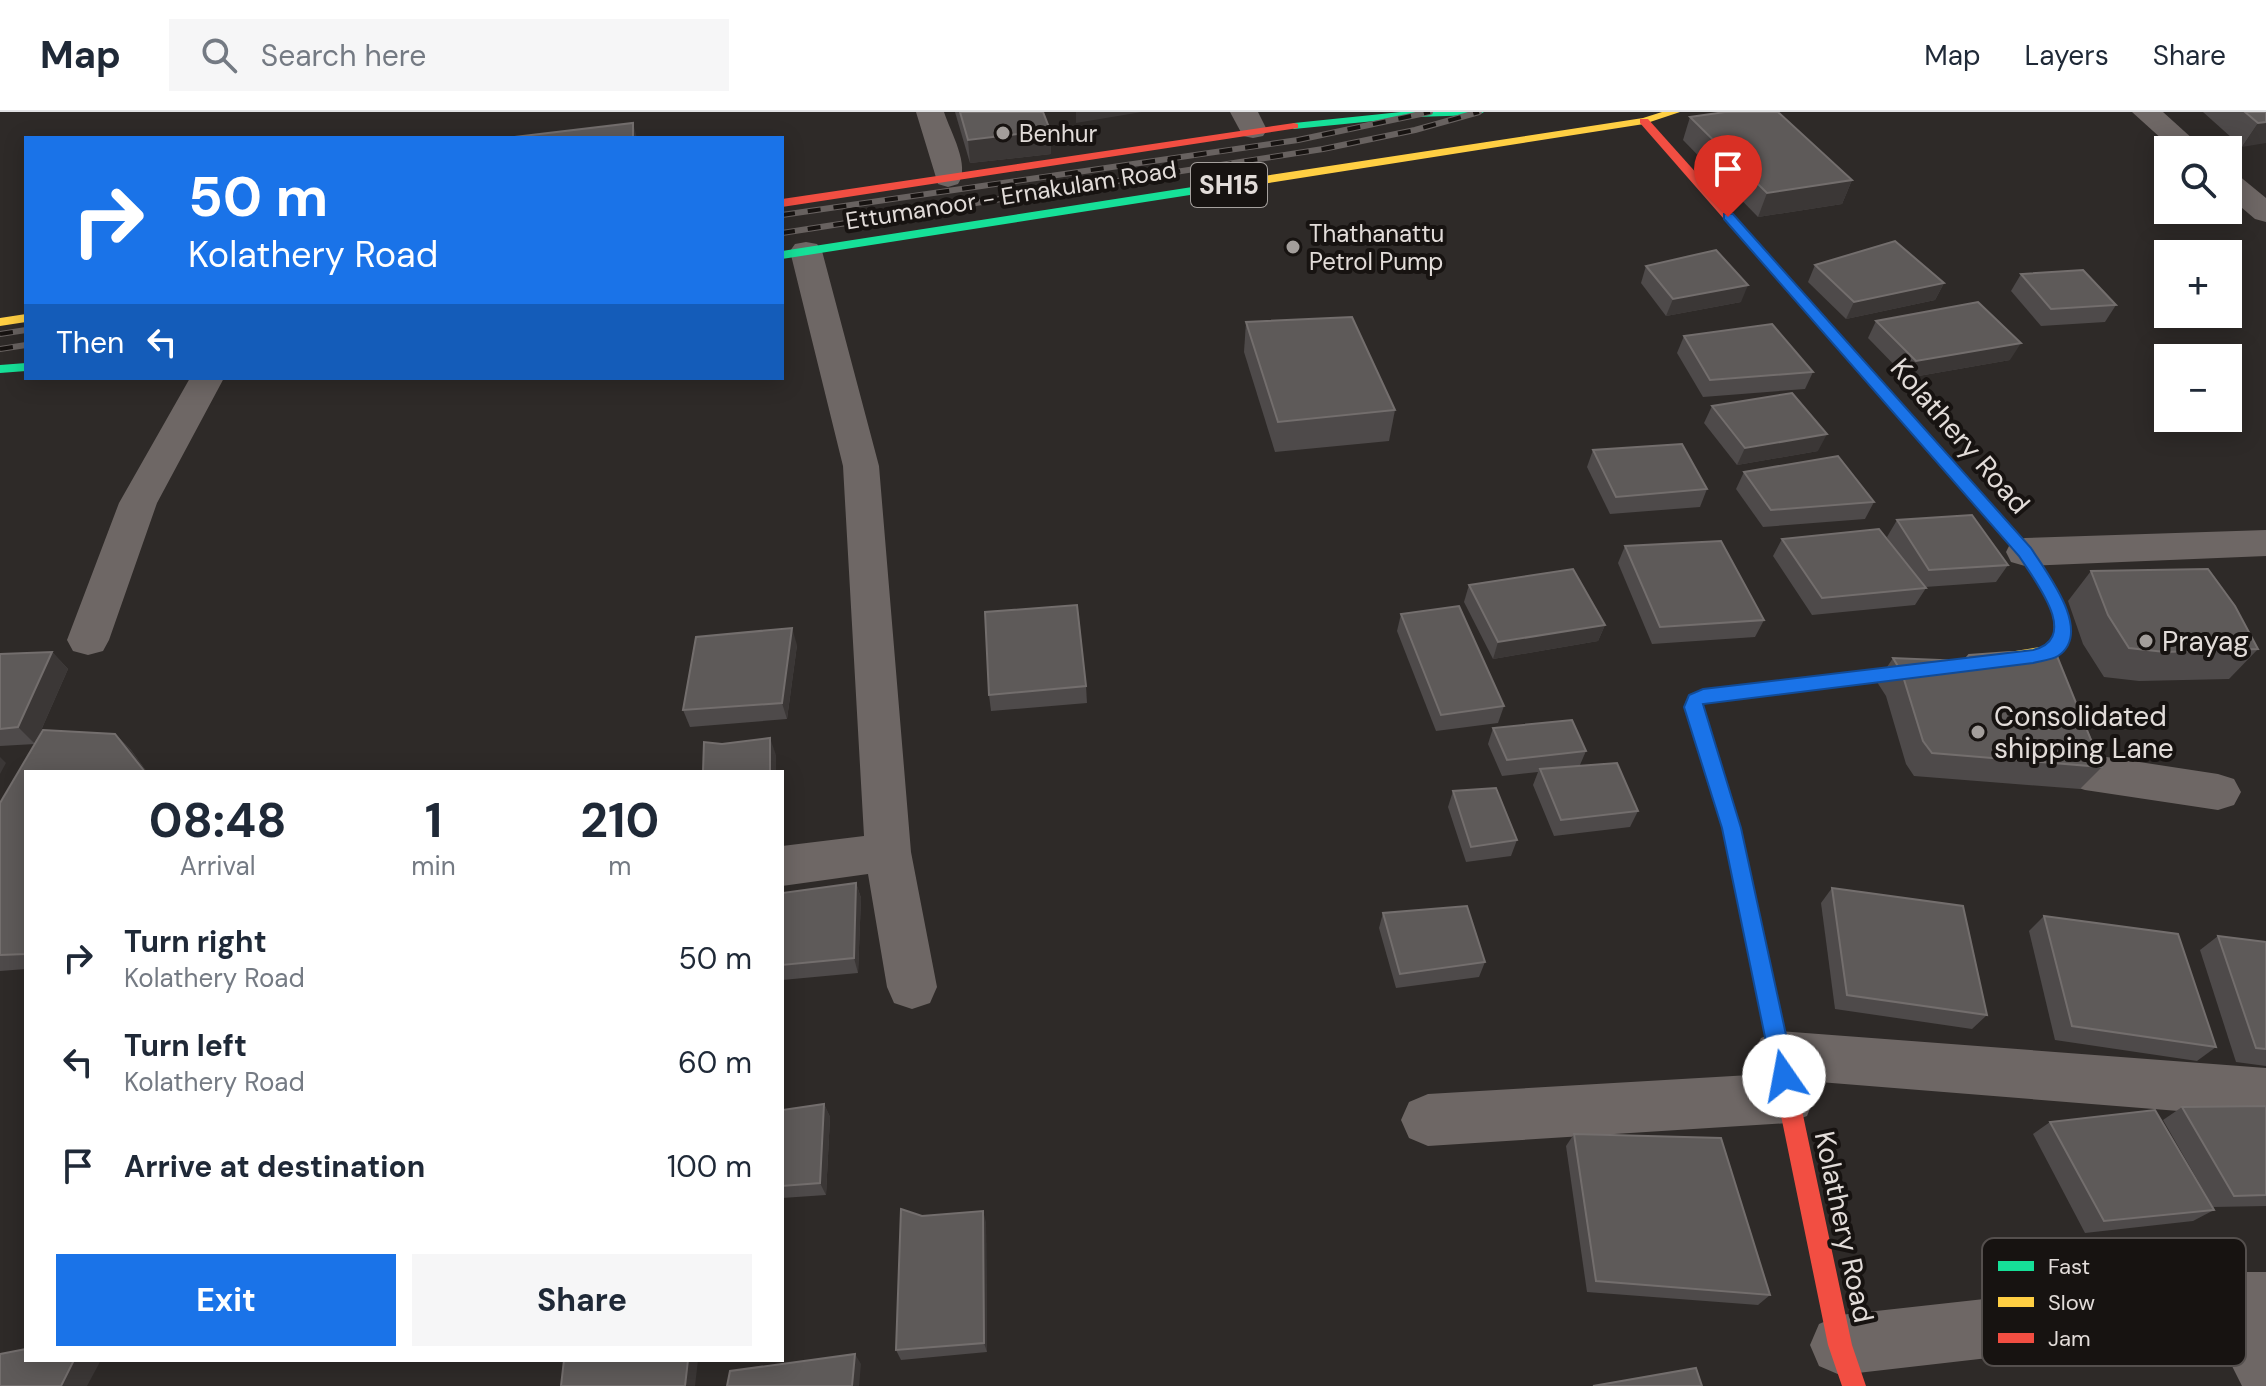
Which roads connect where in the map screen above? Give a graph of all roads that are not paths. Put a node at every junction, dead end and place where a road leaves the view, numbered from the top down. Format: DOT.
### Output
graph roads {
  1 [pos="930,112"];
  2 [pos="1478,112"];
  3 [pos="1674,112"];
  4 [pos="2146,112"];
  5 [pos="1248,121"];
  6 [pos="1644,121"];
  7 [pos="2174,136"];
  8 [pos="948,178"];
  9 [pos="2242,193"];
  10 [pos="784,203"];
  11 [pos="2266,213"];
  12 [pos="794,253"];
  13 [pos="24,318"];
  14 [pos="0,322"];
  15 [pos="24,367"];
  16 [pos="0,369"];
  17 [pos="206,380"];
  18 [pos="2266,543"];
  19 [pos="2025,552"];
  20 [pos="88,640"];
  21 [pos="2033,657"];
  22 [pos="2218,792"];
  23 [pos="888,852"];
  24 [pos="784,866"];
  25 [pos="912,987"];
  26 [pos="1784,1076"];
  27 [pos="2266,1093"];
  28 [pos="1428,1120"];
  29 [pos="2248,1301"];
  30 [pos="1982,1344"];
  31 [pos="1847,1366"];
  32 [pos="2266,1370"];
  1 -- 8 [label="street"];
  2 -- 5 [label="main road"];
  3 -- 6 [label="main road, Ettumanoor - Ernakulam Road / SH15"];
  4 -- 7 [label="street"];
  5 -- 8 [label="main road"];
  6 -- 12 [label="main road, Ettumanoor - Ernakulam Road / SH15"];
  6 -- 19 [label="main road, Kolathery Road"];
  8 -- 10 [label="main road"];
  9 -- 11 [label="street"];
  12 -- 23 [label="street"];
  13 -- 14 [label="main road"];
  15 -- 16 [label="main road"];
  17 -- 20 [label="street"];
  18 -- 19 [label="street"];
  19 -- 21 [label="main road, Kolathery Road"];
  21 -- 22 [label="street"];
  21 -- 26 [label="main road, Kolathery Road"];
  23 -- 24 [label="street"];
  23 -- 25 [label="street"];
  26 -- 27 [label="street"];
  26 -- 28 [label="street"];
  26 -- 31 [label="main road, Kolathery Road"];
  29 -- 32 [label="street"];
  30 -- 31 [label="street"];
}
